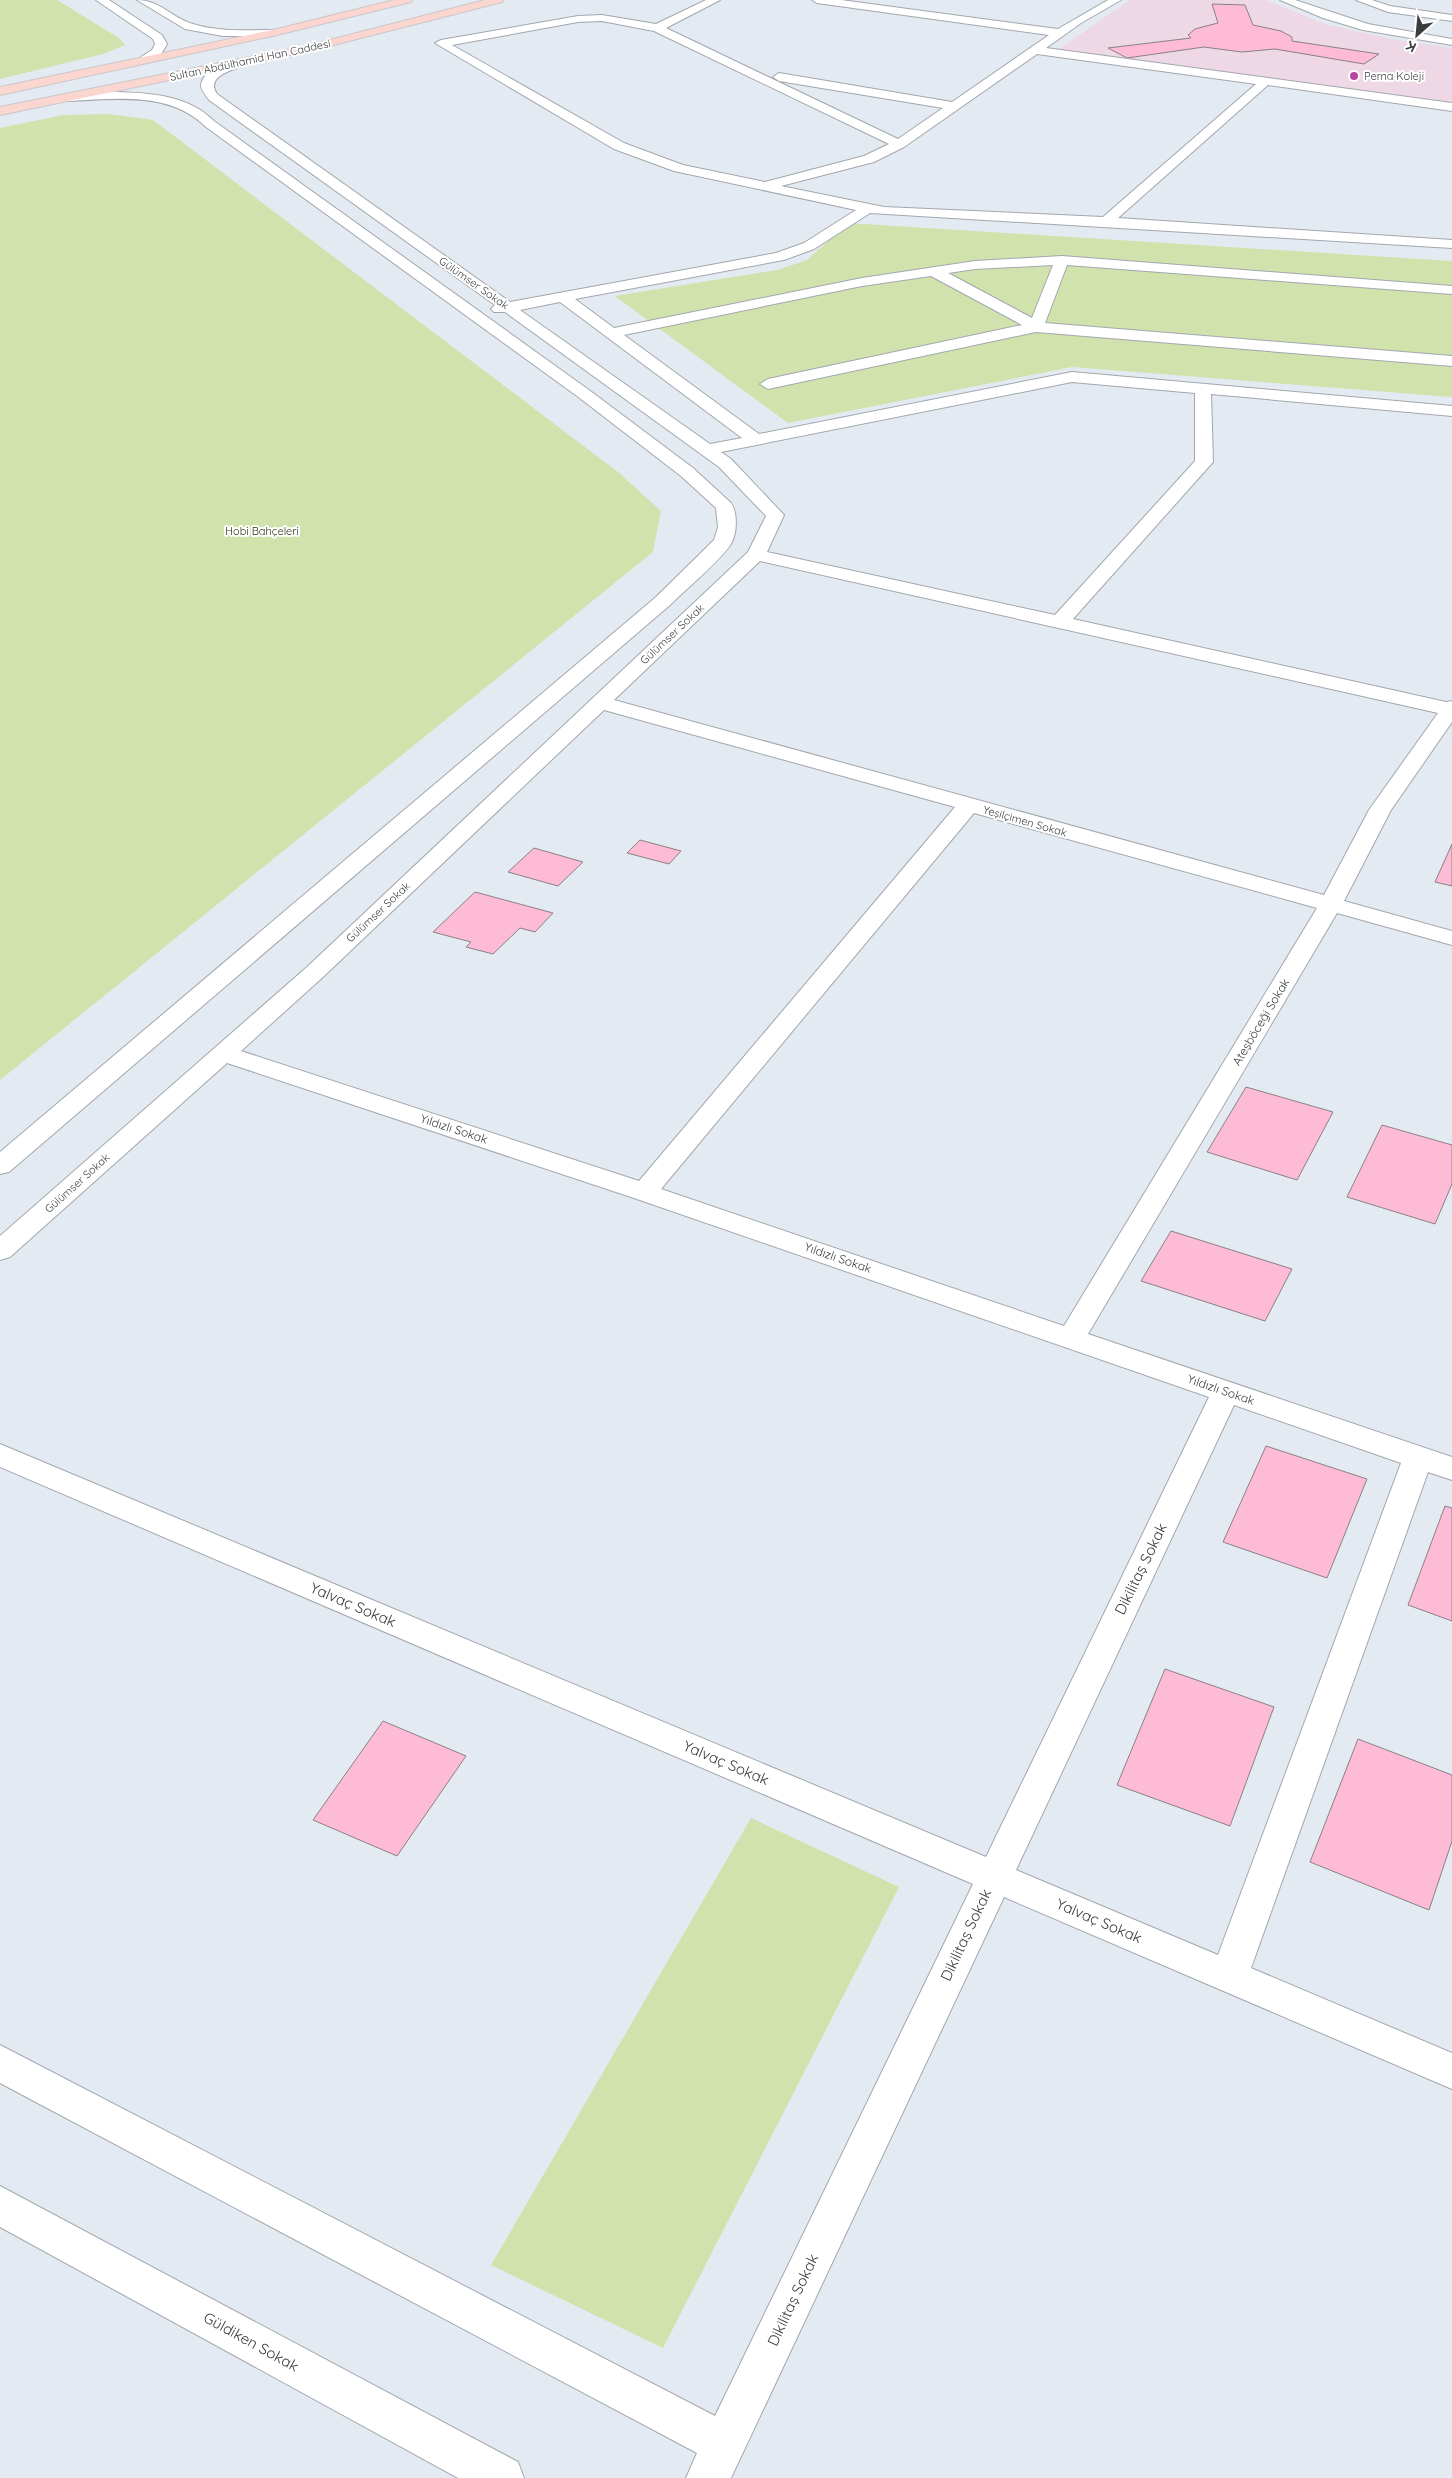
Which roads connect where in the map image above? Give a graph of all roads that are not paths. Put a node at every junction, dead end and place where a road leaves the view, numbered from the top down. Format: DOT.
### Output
graph roads {
  1 [pos="101,0"];
  2 [pos="142,0"];
  3 [pos="407,0"];
  4 [pos="498,0"];
  5 [pos="715,0"];
  6 [pos="817,0"];
  7 [pos="1116,0"];
  8 [pos="1284,0"];
  9 [pos="1362,0"];
  10 [pos="1452,18"];
  11 [pos="657,28"];
  12 [pos="1061,32"];
  13 [pos="272,33"];
  14 [pos="1452,42"];
  15 [pos="1036,50"];
  16 [pos="145,59"];
  17 [pos="236,64"];
  18 [pos="750,72"];
  19 [pos="1266,82"];
  20 [pos="0,91"];
  21 [pos="69,97"];
  22 [pos="955,106"];
  23 [pos="1452,107"];
  24 [pos="0,111"];
  25 [pos="899,144"];
  26 [pos="762,186"];
  27 [pos="868,208"];
  28 [pos="1106,222"];
  29 [pos="1452,244"];
  30 [pos="1062,260"];
  31 [pos="933,271"];
  32 [pos="1452,290"];
  33 [pos="564,298"];
  34 [pos="509,308"];
  35 [pos="475,313"];
  36 [pos="1036,327"];
  37 [pos="611,333"];
  38 [pos="1452,361"];
  39 [pos="768,384"];
  40 [pos="1203,389"];
  41 [pos="1452,410"];
  42 [pos="756,440"];
  43 [pos="707,450"];
  44 [pos="756,555"];
  45 [pos="1060,622"];
  46 [pos="599,702"];
  47 [pos="1451,709"];
  48 [pos="969,805"];
  49 [pos="1330,906"];
  50 [pos="1452,938"];
  51 [pos="222,1054"];
  52 [pos="0,1166"];
  53 [pos="644,1192"];
  54 [pos="0,1251"];
  55 [pos="1071,1338"];
  56 [pos="1226,1392"];
  57 [pos="0,1455"];
  58 [pos="1418,1458"];
  59 [pos="1452,1469"];
  60 [pos="994,1877"];
  61 [pos="1229,1976"];
  62 [pos="0,2063"];
  63 [pos="1452,2071"];
  64 [pos="0,2205"];
  65 [pos="716,2461"];
  66 [pos="502,2478"];
  1 -- 16 [label="street"];
  2 -- 13 [label="street"];
  3 -- 13 [label="main road, Sultan Abdülhamid Han Caddesi"];
  4 -- 17 [label="main road, Sultan Abdülhamid Han Caddesi"];
  5 -- 11 [label="street"];
  6 -- 12 [label="street"];
  7 -- 12 [label="street"];
  8 -- 14 [label="street"];
  9 -- 10 [label="street"];
  11 -- 18 [label="street"];
  11 -- 26 [label="street"];
  12 -- 15 [label="street"];
  13 -- 16 [label="main road, Sultan Abdülhamid Han Caddesi"];
  15 -- 19 [label="street"];
  15 -- 22 [label="street"];
  16 -- 20 [label="main road, Sultan Abdülhamid Han Caddesi"];
  17 -- 21 [label="main road, Sultan Abdülhamid Han Caddesi"];
  17 -- 34 [label="street, Gülümser Sokak"];
  18 -- 22 [label="street"];
  18 -- 25 [label="street"];
  19 -- 23 [label="street"];
  19 -- 28 [label="street"];
  21 -- 24 [label="main road, Sultan Abdülhamid Han Caddesi"];
  21 -- 35 [label="street"];
  22 -- 25 [label="street"];
  25 -- 26 [label="street"];
  26 -- 27 [label="street"];
  27 -- 28 [label="street"];
  27 -- 33 [label="street"];
  28 -- 29 [label="street"];
  30 -- 31 [label="street"];
  30 -- 32 [label="street"];
  30 -- 36 [label="street"];
  31 -- 36 [label="street"];
  31 -- 37 [label="street"];
  33 -- 34 [label="street"];
  33 -- 37 [label="street"];
  34 -- 35 [label="street"];
  34 -- 43 [label="street, Gülümser Sokak"];
  35 -- 52 [label="street"];
  36 -- 38 [label="street"];
  36 -- 39 [label="street"];
  37 -- 42 [label="street"];
  40 -- 41 [label="street"];
  40 -- 42 [label="street"];
  40 -- 45 [label="street"];
  42 -- 43 [label="street"];
  43 -- 44 [label="street, Gülümser Sokak"];
  44 -- 45 [label="street"];
  44 -- 46 [label="street, Gülümser Sokak"];
  45 -- 47 [label="street"];
  46 -- 48 [label="street, Yeşilçimen Sokak"];
  46 -- 51 [label="street, Gülümser Sokak"];
  47 -- 49 [label="street, Ateşböceği Sokak"];
  48 -- 49 [label="street, Yeşilçimen Sokak"];
  48 -- 53 [label="street"];
  49 -- 50 [label="street, Yeşilçimen Sokak"];
  49 -- 55 [label="street, Ateşböceği Sokak"];
  51 -- 53 [label="street, Yıldızlı Sokak"];
  51 -- 54 [label="street, Gülümser Sokak"];
  53 -- 55 [label="street, Yıldızlı Sokak"];
  55 -- 56 [label="street, Yıldızlı Sokak"];
  56 -- 58 [label="street, Yıldızlı Sokak"];
  56 -- 60 [label="street, Dikilitaş Sokak"];
  57 -- 60 [label="street, Yalvaç Sokak"];
  58 -- 59 [label="street, Yıldızlı Sokak"];
  58 -- 61 [label="street"];
  60 -- 61 [label="street, Yalvaç Sokak"];
  60 -- 65 [label="street, Dikilitaş Sokak"];
  61 -- 63 [label="street, Yalvaç Sokak"];
  62 -- 65 [label="street"];
  64 -- 66 [label="street, Güldiken Sokak"];
}
